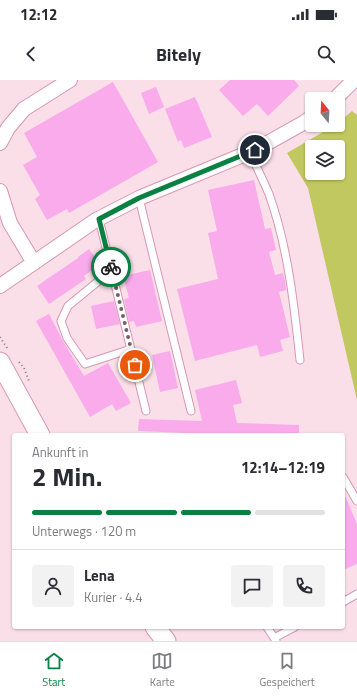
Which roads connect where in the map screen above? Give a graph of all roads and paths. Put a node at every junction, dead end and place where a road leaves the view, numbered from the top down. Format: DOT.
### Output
graph roads {
  1 [pos="70,80"];
  2 [pos="354,80"];
  3 [pos="342,92"];
  4 [pos="305,122"];
  5 [pos="0,143"];
  6 [pos="250,152"];
  7 [pos="0,191"];
  8 [pos="139,198"];
  9 [pos="99,219"];
  10 [pos="34,263"];
  11 [pos="112,270"];
  12 [pos="0,286"];
  13 [pos="131,349"];
  14 [pos="300,360"];
  15 [pos="0,362"];
  16 [pos="146,411"];
  17 [pos="191,411"];
  18 [pos="39,433"];
  19 [pos="345,480"];
  20 [pos="357,500"];
  21 [pos="357,594"];
  22 [pos="345,601"];
  23 [pos="157,629"];
  24 [pos="268,629"];
  25 [pos="292,629"];
  26 [pos="275,639"];
  27 [pos="166,641"];
  1 -- 5 [label="street"];
  2 -- 3 [label="street"];
  4 -- 6 [label="street"];
  6 -- 8 [label="street"];
  6 -- 14 [label="lane"];
  7 -- 10 [label="street"];
  8 -- 9 [label="street"];
  8 -- 17 [label="lane"];
  9 -- 10 [label="street"];
  9 -- 11 [label="lane"];
  10 -- 12 [label="street"];
  11 -- 13 [label="lane"];
  11 -- 13 [label="lane"];
  13 -- 16 [label="lane"];
  15 -- 18 [label="street"];
  19 -- 20 [label="lane"];
  21 -- 22 [label="lane"];
  23 -- 27 [label="street"];
  24 -- 26 [label="lane"];
  25 -- 26 [label="lane"];
}
